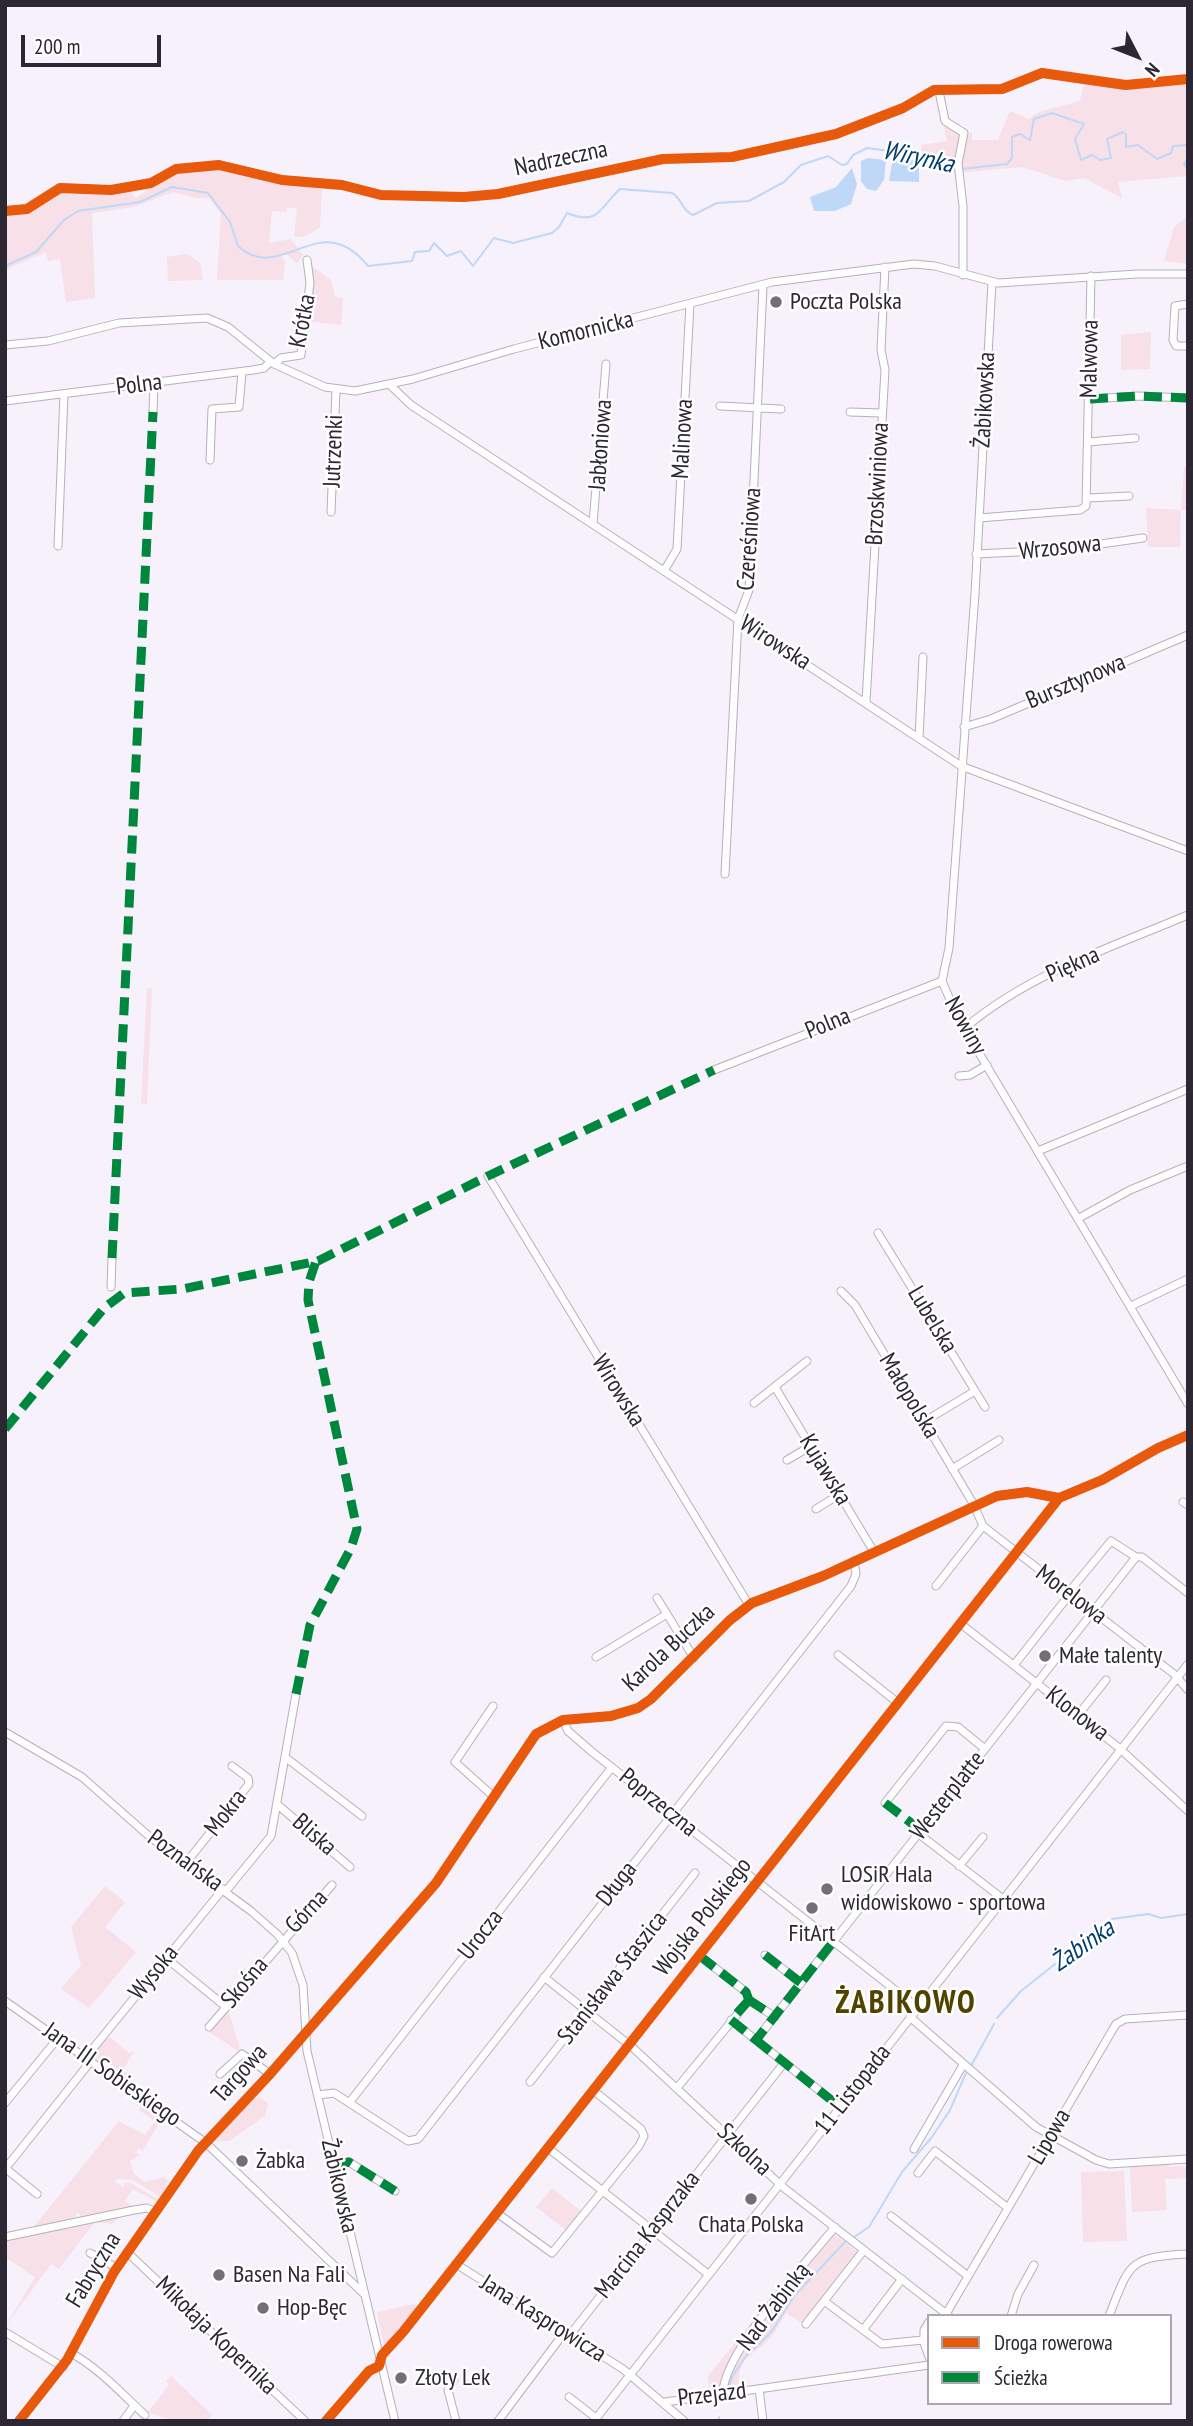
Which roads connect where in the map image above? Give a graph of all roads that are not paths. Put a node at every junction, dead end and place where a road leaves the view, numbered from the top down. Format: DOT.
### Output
graph roads {
  1 [pos="1122,85"];
  2 [pos="939,91"];
  3 [pos="5,211"];
  4 [pos="307,260"];
  5 [pos="885,267"];
  6 [pos="1188,274"];
  7 [pos="963,275"];
  8 [pos="1091,276"];
  9 [pos="992,282"];
  10 [pos="763,285"];
  11 [pos="690,304"];
  12 [pos="1188,304"];
  13 [pos="5,345"];
  14 [pos="1188,346"];
  15 [pos="272,363"];
  16 [pos="606,364"];
  17 [pos="242,372"];
  18 [pos="154,383"];
  19 [pos="389,384"];
  20 [pos="336,390"];
  21 [pos="64,394"];
  22 [pos="1188,398"];
  23 [pos="1090,399"];
  24 [pos="5,401"];
  25 [pos="720,406"];
  26 [pos="757,408"];
  27 [pos="781,409"];
  28 [pos="153,412"];
  29 [pos="850,412"];
  30 [pos="881,413"];
  31 [pos="1135,438"];
  32 [pos="1088,442"];
  33 [pos="210,460"];
  34 [pos="1129,496"];
  35 [pos="1087,498"];
  36 [pos="331,512"];
  37 [pos="979,518"];
  38 [pos="593,524"];
  39 [pos="1143,538"];
  40 [pos="58,546"];
  41 [pos="976,554"];
  42 [pos="664,571"];
  43 [pos="975,594"];
  44 [pos="738,619"];
  45 [pos="1188,635"];
  46 [pos="923,657"];
  47 [pos="866,702"];
  48 [pos="964,727"];
  49 [pos="919,738"];
  50 [pos="961,766"];
  51 [pos="1188,851"];
  52 [pos="725,874"];
  53 [pos="1188,915"];
  54 [pos="942,981"];
  55 [pos="965,1028"];
  56 [pos="986,1065"];
  57 [pos="717,1071"];
  58 [pos="959,1076"];
  59 [pos="1188,1089"];
  60 [pos="1038,1151"];
  61 [pos="1188,1166"];
  62 [pos="488,1176"];
  63 [pos="1079,1218"];
  64 [pos="878,1233"];
  65 [pos="112,1258"];
  66 [pos="1188,1279"];
  67 [pos="111,1287"];
  68 [pos="841,1291"];
  69 [pos="1130,1306"];
  70 [pos="807,1361"];
  71 [pos="775,1387"];
  72 [pos="975,1391"];
  73 [pos="754,1404"];
  74 [pos="1188,1404"];
  75 [pos="985,1407"];
  76 [pos="925,1421"];
  77 [pos="1188,1435"];
  78 [pos="999,1440"];
  79 [pos="811,1447"];
  80 [pos="787,1460"];
  81 [pos="952,1468"];
  82 [pos="840,1494"];
  83 [pos="1056,1497"];
  84 [pos="974,1505"];
  85 [pos="816,1509"];
  86 [pos="983,1526"];
  87 [pos="874,1552"];
  88 [pos="1017,1553"];
  89 [pos="1136,1557"];
  90 [pos="854,1562"];
  91 [pos="936,1586"];
  92 [pos="1188,1593"];
  93 [pos="1069,1594"];
  94 [pos="657,1598"];
  95 [pos="749,1605"];
  96 [pos="1093,1612"];
  97 [pos="667,1614"];
  98 [pos="961,1624"];
  99 [pos="838,1655"];
  100 [pos="596,1657"];
  101 [pos="694,1658"];
  102 [pos="1188,1664"];
  103 [pos="1014,1665"];
  104 [pos="1177,1677"];
  105 [pos="1106,1680"];
  106 [pos="1038,1683"];
  107 [pos="1188,1690"];
  108 [pos="296,1694"];
  109 [pos="898,1703"];
  110 [pos="493,1706"];
  111 [pos="1078,1715"];
  112 [pos="563,1720"];
  113 [pos="5,1732"];
  114 [pos="985,1749"];
  115 [pos="1120,1750"];
  116 [pos="285,1757"];
  117 [pos="232,1766"];
  118 [pos="612,1767"];
  119 [pos="493,1796"];
  120 [pos="885,1803"];
  121 [pos="278,1805"];
  122 [pos="1188,1811"];
  123 [pos="671,1814"];
  124 [pos="362,1815"];
  125 [pos="919,1834"];
  126 [pos="983,1837"];
  127 [pos="186,1863"];
  128 [pos="959,1866"];
  129 [pos="350,1867"];
  130 [pos="695,1873"];
  131 [pos="757,1883"];
  132 [pos="332,1885"];
  133 [pos="224,1890"];
  134 [pos="1003,1899"];
  135 [pos="282,1940"];
  136 [pos="833,1942"];
  137 [pos="765,1955"];
  138 [pos="700,1956"];
  139 [pos="166,1958"];
  140 [pos="544,1977"];
  141 [pos="801,1983"];
  142 [pos="748,2000"];
  143 [pos="5,2001"];
  144 [pos="226,2007"];
  145 [pos="918,2008"];
  146 [pos="304,2010"];
  147 [pos="587,2010"];
  148 [pos="320,2014"];
  149 [pos="1188,2015"];
  150 [pos="775,2017"];
  151 [pos="910,2017"];
  152 [pos="731,2020"];
  153 [pos="209,2027"];
  154 [pos="304,2032"];
  155 [pos="58,2038"];
  156 [pos="756,2040"];
  157 [pos="630,2045"];
  158 [pos="88,2059"];
  159 [pos="784,2063"];
  160 [pos="963,2065"];
  161 [pos="219,2074"];
  162 [pos="270,2074"];
  163 [pos="530,2082"];
  164 [pos="677,2088"];
  165 [pos="596,2092"];
  166 [pos="318,2095"];
  167 [pos="5,2103"];
  168 [pos="349,2103"];
  169 [pos="840,2107"];
  170 [pos="727,2134"];
  171 [pos="1051,2135"];
  172 [pos="206,2143"];
  173 [pos="548,2148"];
  174 [pos="914,2149"];
  175 [pos="1188,2159"];
  176 [pos="334,2165"];
  177 [pos="5,2168"];
  178 [pos="918,2173"];
  179 [pos="779,2183"];
  180 [pos="395,2191"];
  181 [pos="603,2191"];
  182 [pos="37,2194"];
  183 [pos="1008,2208"];
  184 [pos="156,2212"];
  185 [pos="499,2215"];
  186 [pos="891,2216"];
  187 [pos="835,2227"];
  188 [pos="652,2230"];
  189 [pos="5,2237"];
  190 [pos="864,2250"];
  191 [pos="127,2252"];
  192 [pos="90,2253"];
  193 [pos="1188,2254"];
  194 [pos="456,2264"];
  195 [pos="358,2265"];
  196 [pos="1034,2265"];
  197 [pos="117,2268"];
  198 [pos="708,2274"];
  199 [pos="968,2276"];
  200 [pos="350,2279"];
  201 [pos="902,2279"];
  202 [pos="366,2298"];
  203 [pos="824,2301"];
  204 [pos="945,2313"];
  205 [pos="1012,2314"];
  206 [pos="1110,2314"];
  207 [pos="806,2324"];
  208 [pos="927,2325"];
  209 [pos="863,2330"];
  210 [pos="5,2332"];
  211 [pos="567,2334"];
  212 [pos="925,2341"];
  213 [pos="927,2349"];
  214 [pos="71,2353"];
  215 [pos="380,2360"];
  216 [pos="927,2365"];
  217 [pos="63,2367"];
  218 [pos="630,2374"];
  219 [pos="454,2380"];
  220 [pos="759,2389"];
  221 [pos="723,2393"];
  222 [pos="569,2398"];
  223 [pos="665,2402"];
  224 [pos="133,2407"];
  225 [pos="145,2414"];
  226 [pos="595,2419"];
  227 [pos="500,2420"];
  228 [pos="19,2421"];
  229 [pos="123,2421"];
  230 [pos="304,2421"];
  231 [pos="326,2421"];
  232 [pos="395,2421"];
  233 [pos="456,2421"];
  234 [pos="684,2421"];
  235 [pos="763,2421"];
  1 -- 2 [label="street, Nadrzeczna"];
  2 -- 3 [label="street, Nadrzeczna"];
  2 -- 7 [label="street"];
  4 -- 15 [label="street, Krótka"];
  5 -- 7 [label="street, Komornicka"];
  5 -- 10 [label="street, Komornicka"];
  5 -- 30 [label="street, Brzoskwiniowa"];
  6 -- 8 [label="street, Komornicka"];
  7 -- 9 [label="street, Komornicka"];
  8 -- 9 [label="street, Komornicka"];
  8 -- 23 [label="street, Malwowa"];
  9 -- 37 [label="street, Żabikowska"];
  10 -- 11 [label="street, Komornicka"];
  10 -- 26 [label="street, Czereśniowa"];
  11 -- 19 [label="street, Komornicka"];
  11 -- 42 [label="street, Malinowa"];
  12 -- 14 [label="street"];
  13 -- 15 [label="street, Komornicka"];
  15 -- 17 [label="street, Polna"];
  15 -- 20 [label="street, Komornicka"];
  16 -- 38 [label="street, Jabłoniowa"];
  17 -- 18 [label="street, Polna"];
  17 -- 33 [label="street"];
  18 -- 21 [label="street, Polna"];
  18 -- 28 [label="street"];
  19 -- 20 [label="street, Komornicka"];
  19 -- 38 [label="street, Wirowska"];
  20 -- 36 [label="street, Jutrzenki"];
  21 -- 24 [label="street, Polna"];
  21 -- 40 [label="street"];
  22 -- 23 [label="street"];
  23 -- 32 [label="street, Malwowa"];
  25 -- 26 [label="street"];
  26 -- 27 [label="street"];
  26 -- 44 [label="street, Czereśniowa"];
  29 -- 30 [label="street"];
  30 -- 47 [label="street, Brzoskwiniowa"];
  31 -- 32 [label="street"];
  32 -- 35 [label="street, Malwowa"];
  34 -- 35 [label="street"];
  35 -- 37 [label="street"];
  37 -- 41 [label="street, Żabikowska"];
  38 -- 42 [label="street, Wirowska"];
  39 -- 41 [label="street, Wrzosowa"];
  41 -- 43 [label="street, Żabikowska"];
  42 -- 44 [label="street, Wirowska"];
  43 -- 48 [label="street, Nowiny"];
  44 -- 47 [label="street, Wirowska"];
  44 -- 52 [label="street, Czereśniowa"];
  45 -- 48 [label="street, Bursztynowa"];
  46 -- 49 [label="street"];
  47 -- 49 [label="street, Wirowska"];
  48 -- 50 [label="street, Nowiny"];
  49 -- 50 [label="street, Wirowska"];
  50 -- 51 [label="street, Wirowska"];
  50 -- 54 [label="street, Nowiny"];
  53 -- 55 [label="street, Piękna"];
  54 -- 55 [label="street, Nowiny"];
  54 -- 57 [label="street, Polna"];
  55 -- 56 [label="street, Nowiny"];
  56 -- 58 [label="street"];
  56 -- 60 [label="street, Nowiny"];
  59 -- 60 [label="street"];
  60 -- 63 [label="street, Nowiny"];
  61 -- 63 [label="street"];
  62 -- 95 [label="street, Wirowska"];
  63 -- 69 [label="street, Nowiny"];
  64 -- 72 [label="street, Lubelska"];
  65 -- 67 [label="street"];
  66 -- 69 [label="street"];
  68 -- 76 [label="street, Małopolska"];
  69 -- 74 [label="street, Nowiny"];
  70 -- 71 [label="street"];
  71 -- 73 [label="street"];
  71 -- 79 [label="street, Kujawska"];
  72 -- 75 [label="street, Lubelska"];
  72 -- 76 [label="street"];
  76 -- 81 [label="street, Małopolska"];
  77 -- 83 [label="street"];
  78 -- 81 [label="street"];
  79 -- 80 [label="street"];
  79 -- 82 [label="street, Kujawska"];
  81 -- 84 [label="street, Małopolska"];
  82 -- 85 [label="street"];
  82 -- 87 [label="street, Kujawska"];
  83 -- 84 [label="street, Karola Buczka"];
  83 -- 88 [label="street, Wojska Polskiego"];
  84 -- 86 [label="street, Morelowa"];
  84 -- 87 [label="street, Karola Buczka"];
  86 -- 88 [label="street, Morelowa"];
  86 -- 91 [label="street"];
  87 -- 90 [label="street, Karola Buczka"];
  88 -- 93 [label="street, Morelowa"];
  88 -- 98 [label="street, Wojska Polskiego"];
  89 -- 92 [label="street"];
  89 -- 93 [label="street"];
  89 -- 96 [label="street, Westerplatte"];
  90 -- 95 [label="street, Karola Buczka"];
  90 -- 123 [label="street, Długa"];
  93 -- 96 [label="street, Morelowa"];
  93 -- 103 [label="street"];
  94 -- 97 [label="street"];
  95 -- 101 [label="street, Karola Buczka"];
  96 -- 104 [label="street, Morelowa"];
  96 -- 106 [label="street, Westerplatte"];
  97 -- 100 [label="street"];
  97 -- 101 [label="street"];
  98 -- 103 [label="street, Klonowa"];
  98 -- 109 [label="street, Wojska Polskiego"];
  99 -- 109 [label="street"];
  101 -- 112 [label="street, Karola Buczka"];
  102 -- 104 [label="street, 11 Listopada"];
  103 -- 106 [label="street, Klonowa"];
  104 -- 107 [label="street, Morelowa"];
  104 -- 115 [label="street, 11 Listopada"];
  105 -- 111 [label="street"];
  106 -- 111 [label="street, Klonowa"];
  106 -- 114 [label="street, Westerplatte"];
  108 -- 116 [label="street, Wysoka"];
  109 -- 131 [label="street, Wojska Polskiego"];
  110 -- 119 [label="street"];
  111 -- 115 [label="street, Klonowa"];
  112 -- 118 [label="street, Poprzeczna"];
  112 -- 119 [label="street, Karola Buczka"];
  113 -- 127 [label="street, Poznańska"];
  114 -- 120 [label="street"];
  114 -- 125 [label="street, Westerplatte"];
  115 -- 122 [label="street, Klonowa"];
  115 -- 134 [label="street, 11 Listopada"];
  116 -- 121 [label="street, Wysoka"];
  116 -- 124 [label="street"];
  117 -- 127 [label="street, Mokra"];
  118 -- 123 [label="street, Poprzeczna"];
  118 -- 168 [label="street, Urocza"];
  119 -- 148 [label="street, Karola Buczka"];
  121 -- 129 [label="street, Bliska"];
  121 -- 133 [label="street, Wysoka"];
  123 -- 131 [label="street, Poprzeczna"];
  123 -- 140 [label="street, Długa"];
  125 -- 128 [label="street"];
  125 -- 136 [label="street, Westerplatte"];
  126 -- 128 [label="street"];
  127 -- 133 [label="street, Poznańska"];
  128 -- 134 [label="street"];
  130 -- 147 [label="street, Stanisława Staszica"];
  131 -- 136 [label="street, Poprzeczna"];
  131 -- 138 [label="street, Wojska Polskiego"];
  132 -- 135 [label="street, Górna"];
  133 -- 135 [label="street, Poznańska"];
  133 -- 139 [label="street, Wysoka"];
  134 -- 145 [label="street, 11 Listopada"];
  135 -- 144 [label="street, Skośna"];
  135 -- 146 [label="street, Poznańska"];
  136 -- 141 [label="street, Westerplatte"];
  136 -- 145 [label="street, Poprzeczna"];
  137 -- 141 [label="street"];
  138 -- 142 [label="street"];
  138 -- 157 [label="street, Wojska Polskiego"];
  139 -- 144 [label="street"];
  139 -- 158 [label="street, Wysoka"];
  140 -- 147 [label="street, Szkolna"];
  140 -- 168 [label="street, Długa"];
  141 -- 150 [label="street, Westerplatte"];
  142 -- 150 [label="street"];
  142 -- 152 [label="street"];
  143 -- 155 [label="street, Jana III Sobieskiego"];
  144 -- 153 [label="street, Skośna"];
  145 -- 151 [label="street, 11 Listopada"];
  146 -- 148 [label="street"];
  146 -- 154 [label="street, Poznańska"];
  147 -- 157 [label="street, Szkolna"];
  147 -- 163 [label="street, Stanisława Staszica"];
  148 -- 154 [label="street, Karola Buczka"];
  149 -- 171 [label="street, Lipowa"];
  150 -- 156 [label="street, Westerplatte"];
  151 -- 160 [label="street"];
  151 -- 169 [label="street, 11 Listopada"];
  152 -- 156 [label="street"];
  152 -- 164 [label="street"];
  154 -- 162 [label="street, Targowa"];
  154 -- 166 [label="street, Żabikowska"];
  155 -- 158 [label="street, Jana III Sobieskiego"];
  155 -- 167 [label="street"];
  156 -- 159 [label="street"];
  157 -- 164 [label="street, Szkolna"];
  157 -- 165 [label="street, Wojska Polskiego"];
  158 -- 172 [label="street, Jana III Sobieskiego"];
  158 -- 177 [label="street, Wysoka"];
  159 -- 169 [label="street"];
  159 -- 170 [label="street, Marcina Kasprzaka"];
  160 -- 171 [label="street"];
  160 -- 174 [label="street"];
  161 -- 162 [label="street"];
  162 -- 172 [label="street, Targowa"];
  164 -- 170 [label="street, Szkolna"];
  165 -- 173 [label="street, Wojska Polskiego"];
  165 -- 181 [label="street"];
  166 -- 168 [label="street"];
  166 -- 176 [label="street, Żabikowska"];
  169 -- 179 [label="street, 11 Listopada"];
  170 -- 179 [label="street, Szkolna"];
  170 -- 188 [label="street, Marcina Kasprzaka"];
  171 -- 175 [label="street"];
  171 -- 183 [label="street, Lipowa"];
  172 -- 184 [label="street, Fabryczna"];
  172 -- 200 [label="street, Jana III Sobieskiego"];
  173 -- 181 [label="street"];
  173 -- 185 [label="street, Wojska Polskiego"];
  176 -- 180 [label="street"];
  176 -- 195 [label="street, Żabikowska"];
  177 -- 182 [label="street"];
  178 -- 183 [label="street"];
  179 -- 187 [label="street, Szkolna"];
  179 -- 198 [label="street, 11 Listopada"];
  181 -- 185 [label="street"];
  181 -- 188 [label="street"];
  183 -- 199 [label="street, Lipowa"];
  184 -- 189 [label="street"];
  184 -- 191 [label="street, Fabryczna"];
  185 -- 194 [label="street, Wojska Polskiego"];
  186 -- 199 [label="street"];
  187 -- 190 [label="street, Szkolna"];
  187 -- 221 [label="street, Nad Żabinką"];
  188 -- 198 [label="street"];
  188 -- 211 [label="street, Marcina Kasprzaka"];
  190 -- 201 [label="street, Szkolna"];
  190 -- 203 [label="street"];
  191 -- 197 [label="street, Fabryczna"];
  191 -- 230 [label="street, Mikołaja Kopernika"];
  192 -- 197 [label="street"];
  193 -- 206 [label="street"];
  194 -- 211 [label="street, Jana Kasprowicza"];
  194 -- 215 [label="street, Wojska Polskiego"];
  195 -- 200 [label="street"];
  195 -- 202 [label="street, Żabikowska"];
  196 -- 205 [label="street"];
  197 -- 214 [label="street, Fabryczna"];
  198 -- 218 [label="street, 11 Listopada"];
  199 -- 204 [label="street, Lipowa"];
  200 -- 202 [label="street, Jana III Sobieskiego"];
  201 -- 204 [label="street, Szkolna"];
  201 -- 209 [label="street"];
  202 -- 215 [label="street, Żabikowska"];
  203 -- 207 [label="street"];
  203 -- 209 [label="street"];
  208 -- 212 [label="street"];
  209 -- 212 [label="street"];
  210 -- 217 [label="street"];
  211 -- 218 [label="street, Jana Kasprowicza"];
  211 -- 227 [label="street, Marcina Kasprzaka"];
  212 -- 213 [label="street"];
  214 -- 217 [label="street, Fabryczna"];
  214 -- 224 [label="street"];
  215 -- 231 [label="street, Wojska Polskiego"];
  215 -- 232 [label="street, Żabikowska"];
  216 -- 220 [label="street, Przejazd"];
  217 -- 228 [label="street, Fabryczna"];
  218 -- 223 [label="street, Jana Kasprowicza"];
  218 -- 226 [label="street, 11 Listopada"];
  219 -- 233 [label="street"];
  220 -- 221 [label="street, Przejazd"];
  220 -- 235 [label="street"];
  221 -- 223 [label="street, Przejazd"];
  222 -- 226 [label="street, 11 Listopada"];
  223 -- 234 [label="street, Jana Kasprowicza"];
  224 -- 225 [label="street"];
  224 -- 229 [label="street"];
}
